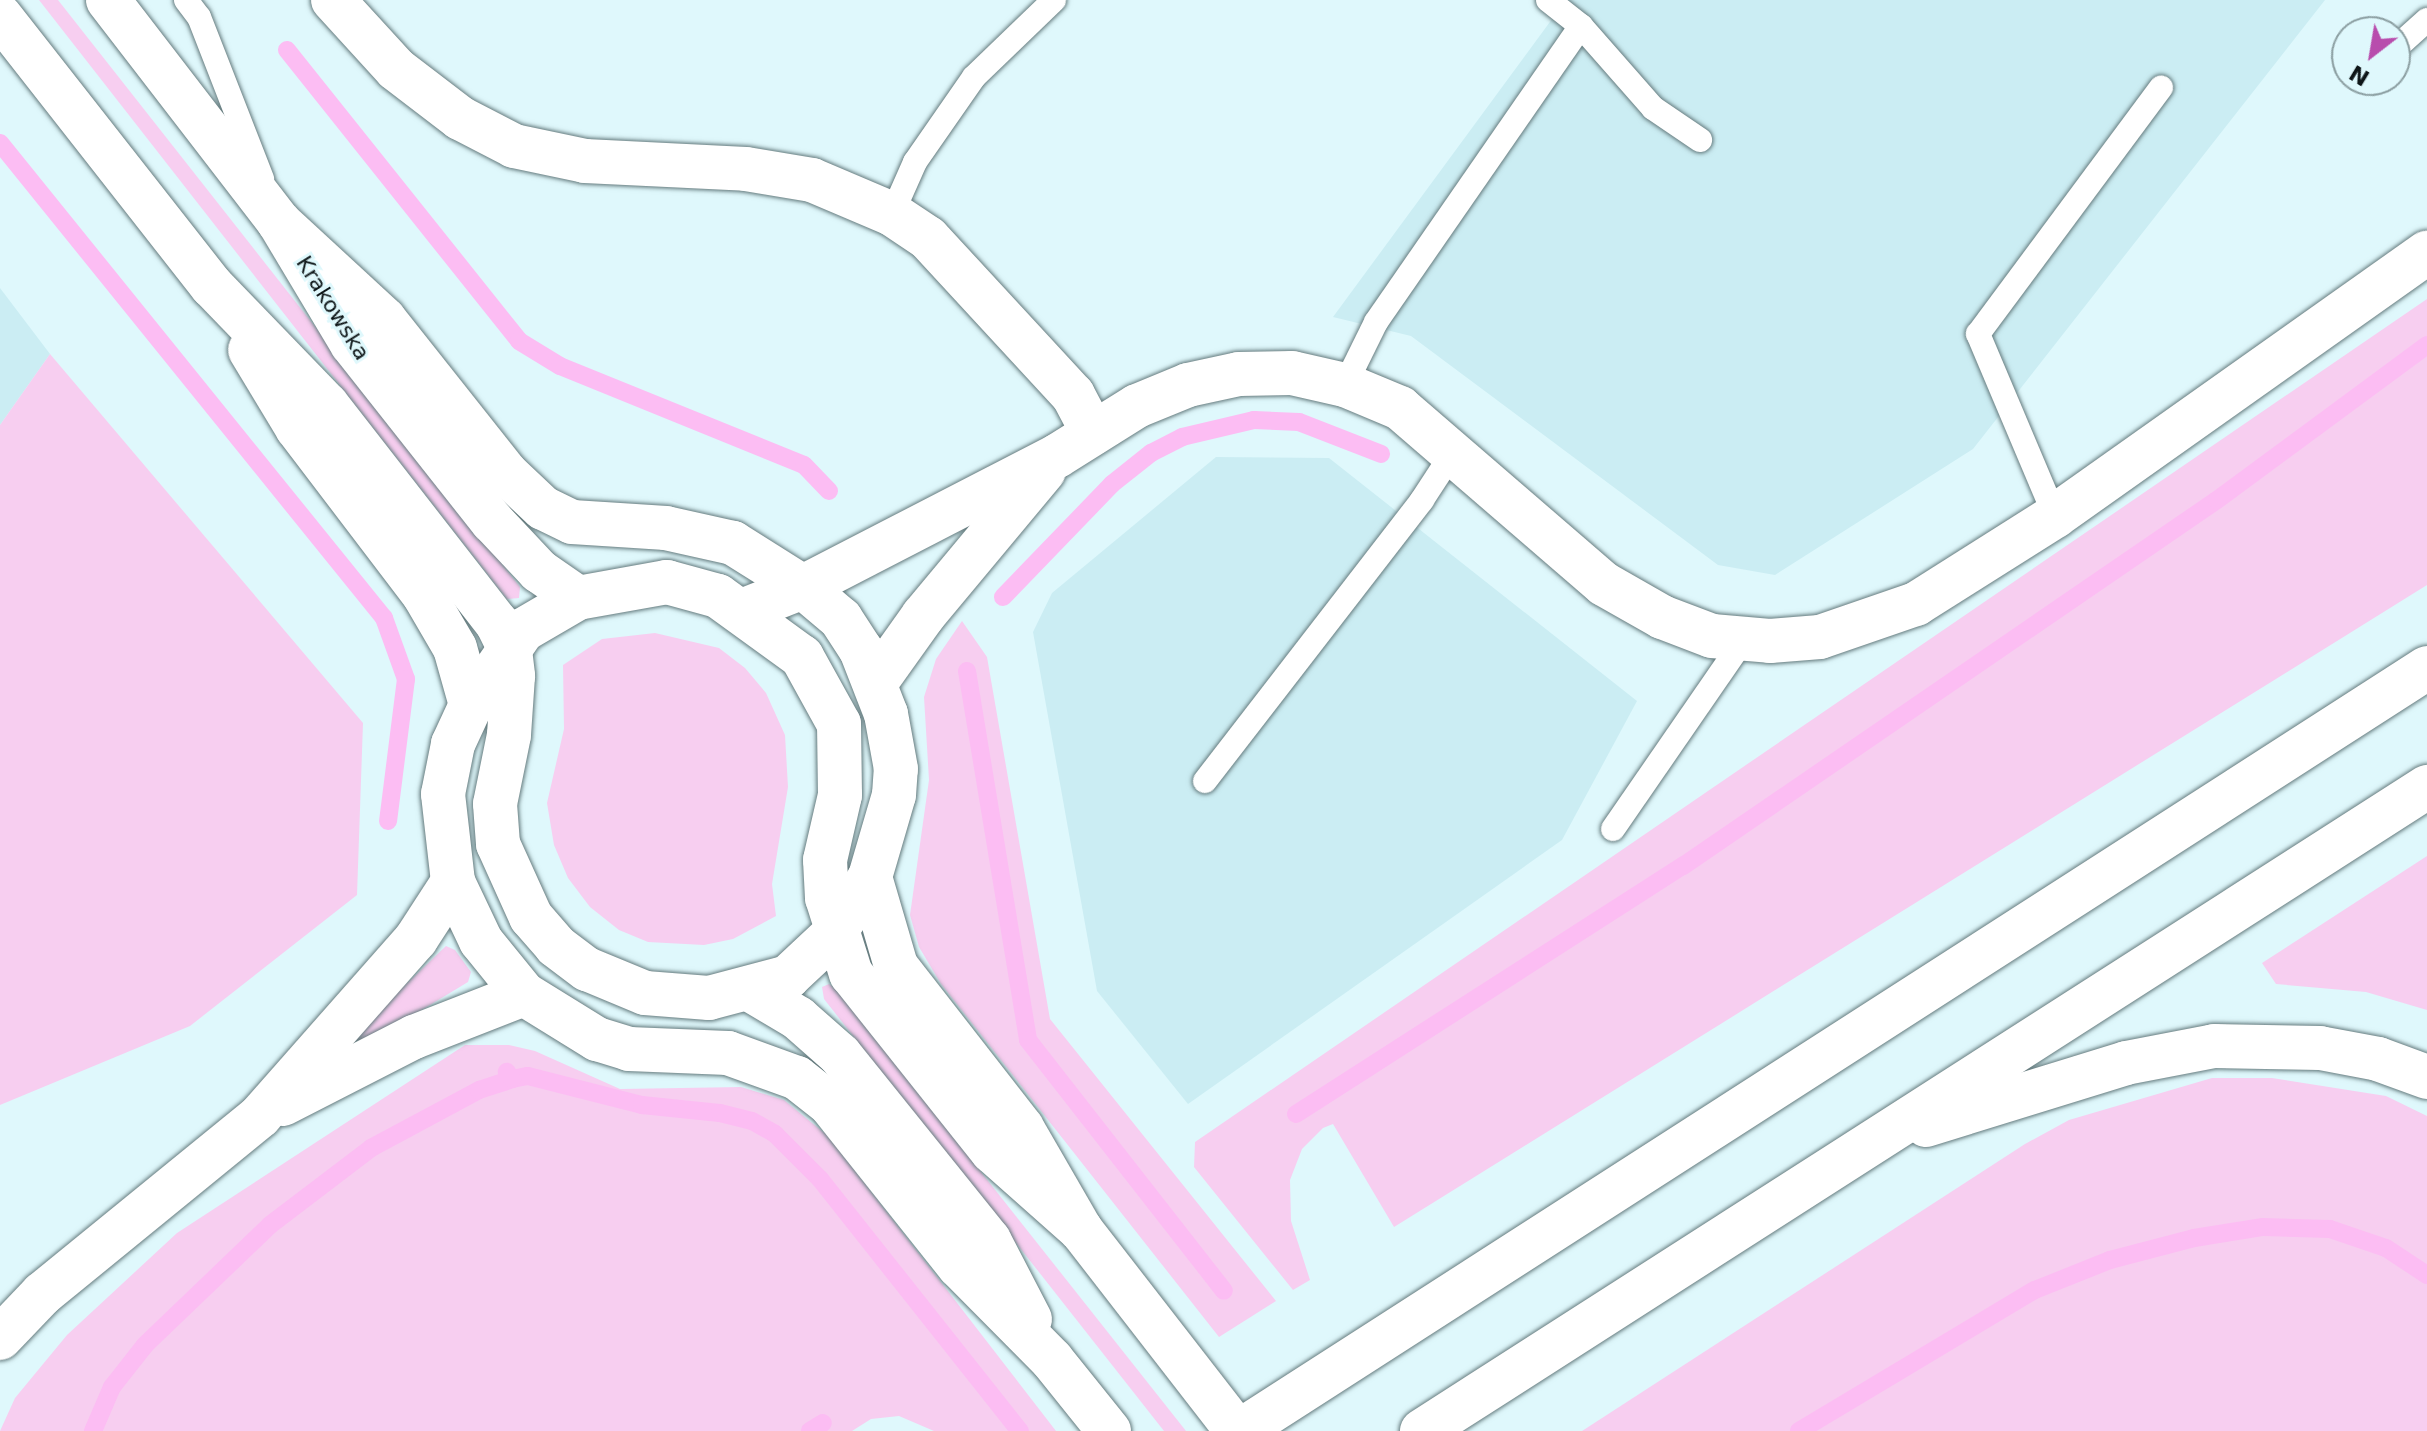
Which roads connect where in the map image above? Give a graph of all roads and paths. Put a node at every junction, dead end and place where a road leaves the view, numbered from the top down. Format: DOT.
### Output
graph roads {
  1 [pos="108,0"];
  2 [pos="186,0"];
  3 [pos="333,0"];
  4 [pos="1054,0"];
  5 [pos="1548,0"];
  6 [pos="0,16"];
  7 [pos="2427,20"];
  8 [pos="1581,26"];
  9 [pos="2411,34"];
  10 [pos="2161,88"];
  11 [pos="1700,140"];
  12 [pos="892,214"];
  13 [pos="279,222"];
  14 [pos="2427,253"];
  15 [pos="212,286"];
  16 [pos="1345,385"];
  17 [pos="1093,433"];
  18 [pos="1454,451"];
  19 [pos="1057,456"];
  20 [pos="2055,516"];
  21 [pos="803,587"];
  22 [pos="578,598"];
  23 [pos="742,611"];
  24 [pos="1744,639"];
  25 [pos="510,650"];
  26 [pos="2427,668"];
  27 [pos="876,682"];
  28 [pos="471,705"];
  29 [pos="1205,781"];
  30 [pos="2427,787"];
  31 [pos="1613,829"];
  32 [pos="870,877"];
  33 [pos="453,882"];
  34 [pos="835,933"];
  35 [pos="587,969"];
  36 [pos="751,990"];
  37 [pos="524,994"];
  38 [pos="2427,1077"];
  39 [pos="260,1116"];
  40 [pos="1870,1143"];
  41 [pos="1081,1230"];
  42 [pos="0,1338"];
  43 [pos="1052,1360"];
  44 [pos="1109,1431"];
  45 [pos="1238,1431"];
  46 [pos="1422,1431"];
  1 -- 13 [label="main road, Krakowska"];
  2 -- 13 [label="lane"];
  3 -- 12 [label="main road"];
  4 -- 12 [label="lane"];
  5 -- 8 [label="lane"];
  6 -- 15 [label="main road"];
  7 -- 9 [label="lane"];
  8 -- 11 [label="lane"];
  8 -- 16 [label="lane"];
  10 -- 20 [label="lane"];
  12 -- 17 [label="main road"];
  13 -- 21 [label="main road"];
  13 -- 22 [label="main road, Krakowska"];
  14 -- 20 [label="main road"];
  15 -- 25 [label="main road"];
  15 -- 28 [label="main road"];
  16 -- 17 [label="main road"];
  16 -- 18 [label="main road"];
  17 -- 19 [label="main road"];
  18 -- 24 [label="main road"];
  18 -- 29 [label="lane"];
  19 -- 21 [label="main road"];
  19 -- 27 [label="main road"];
  20 -- 24 [label="main road"];
  21 -- 23 [label="main road"];
  21 -- 27 [label="main road"];
  22 -- 23 [label="main road"];
  22 -- 25 [label="main road"];
  23 -- 34 [label="main road"];
  24 -- 31 [label="lane"];
  25 -- 28 [label="main road"];
  25 -- 35 [label="main road"];
  26 -- 45 [label="main road"];
  27 -- 32 [label="main road"];
  28 -- 33 [label="main road"];
  30 -- 40 [label="main road"];
  32 -- 34 [label="main road"];
  32 -- 41 [label="main road"];
  33 -- 37 [label="main road"];
  33 -- 39 [label="main road"];
  34 -- 36 [label="main road"];
  34 -- 41 [label="main road"];
  35 -- 36 [label="main road"];
  35 -- 37 [label="main road"];
  36 -- 43 [label="main road"];
  37 -- 39 [label="main road"];
  37 -- 43 [label="main road"];
  38 -- 40 [label="main road"];
  39 -- 42 [label="main road"];
  40 -- 46 [label="main road"];
  41 -- 45 [label="main road"];
  43 -- 44 [label="main road"];
}
